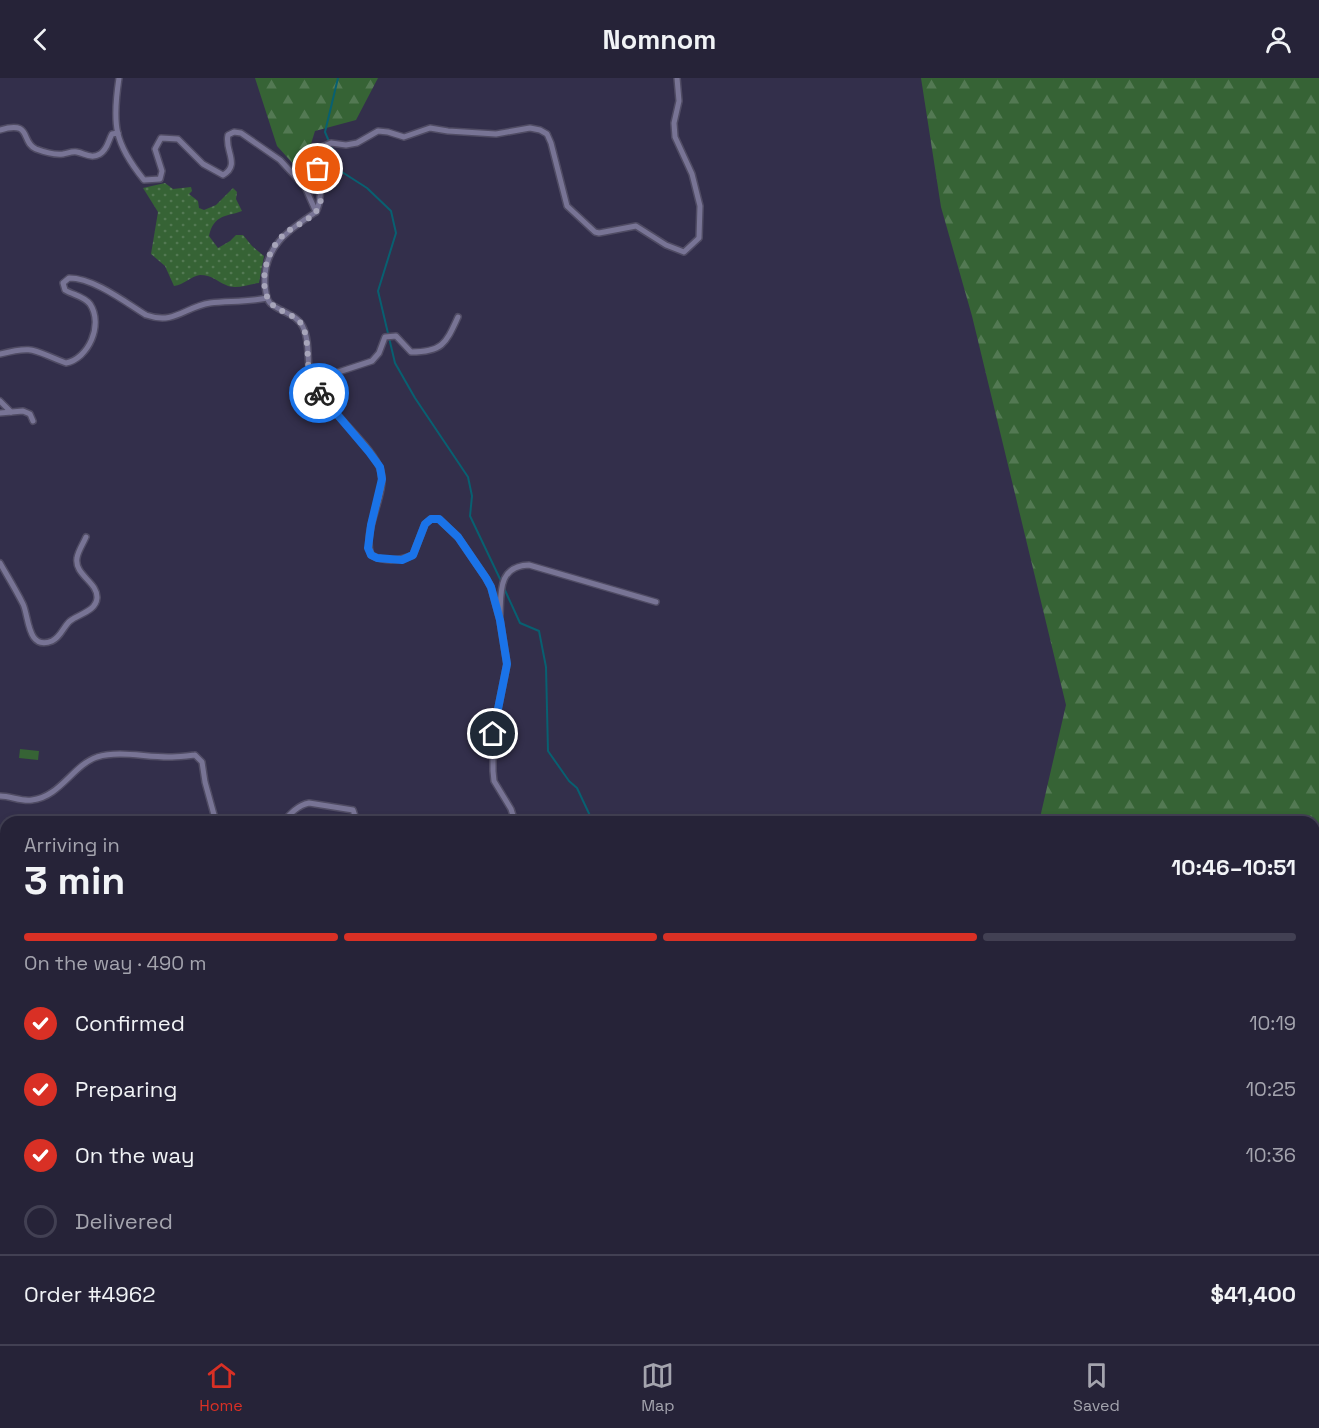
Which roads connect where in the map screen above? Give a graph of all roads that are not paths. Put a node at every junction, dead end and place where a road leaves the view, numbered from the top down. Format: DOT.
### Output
graph roads {
  1 [pos="119,78"];
  2 [pos="677,78"];
  3 [pos="0,130"];
  4 [pos="118,133"];
  5 [pos="316,212"];
  6 [pos="267,298"];
  7 [pos="458,316"];
  8 [pos="0,354"];
  9 [pos="311,381"];
  10 [pos="0,401"];
  11 [pos="11,412"];
  12 [pos="0,413"];
  13 [pos="33,421"];
  14 [pos="86,537"];
  15 [pos="0,563"];
  16 [pos="656,602"];
  17 [pos="500,620"];
  18 [pos="0,796"];
  19 [pos="214,816"];
  20 [pos="288,816"];
  21 [pos="355,816"];
  22 [pos="513,816"];
  1 -- 4 [label="street"];
  2 -- 5 [label="street"];
  3 -- 4 [label="street"];
  4 -- 5 [label="street"];
  5 -- 6 [label="street"];
  6 -- 8 [label="street"];
  6 -- 9 [label="street"];
  7 -- 9 [label="street"];
  9 -- 17 [label="street"];
  10 -- 11 [label="street"];
  11 -- 12 [label="street"];
  11 -- 13 [label="street"];
  14 -- 15 [label="street"];
  16 -- 17 [label="street"];
  17 -- 22 [label="street"];
  18 -- 19 [label="street"];
  20 -- 21 [label="street"];
}
